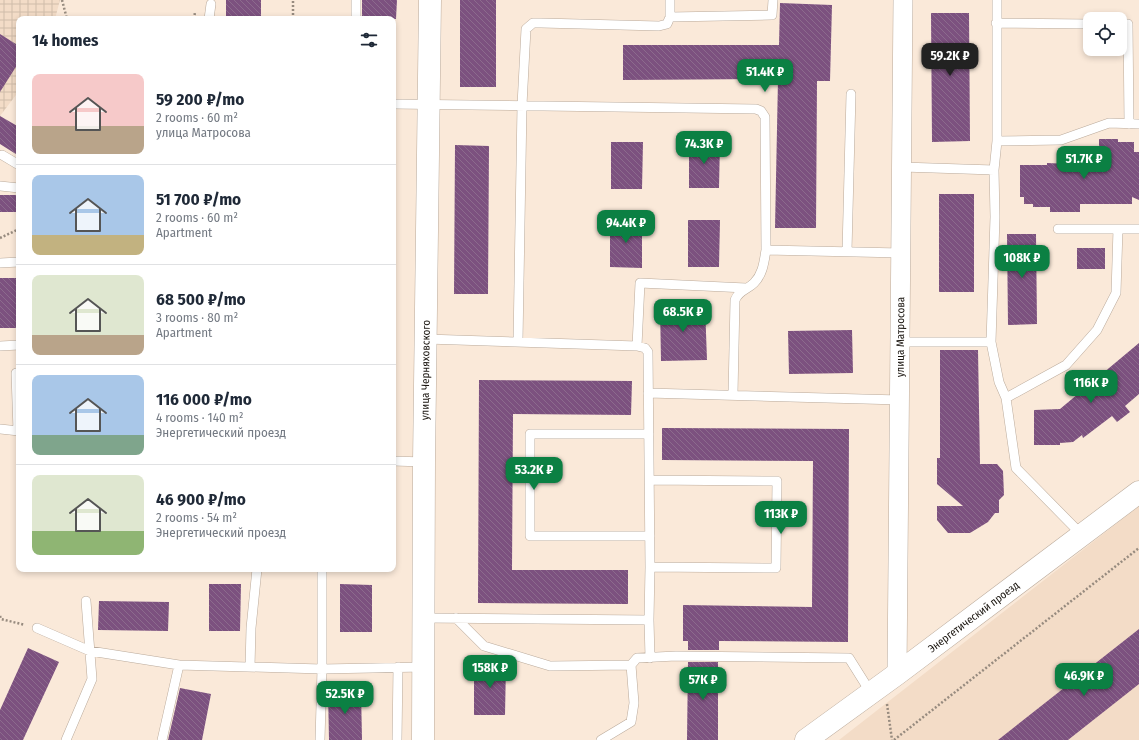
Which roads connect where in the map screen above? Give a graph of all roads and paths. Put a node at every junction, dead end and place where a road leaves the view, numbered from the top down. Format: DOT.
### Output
graph roads {
  1 [pos="62,0"];
  2 [pos="293,0"];
  3 [pos="356,0"];
  4 [pos="430,0"];
  5 [pos="670,0"];
  6 [pos="773,0"];
  7 [pos="903,0"];
  8 [pos="997,0"];
  9 [pos="211,4"];
  10 [pos="66,16"];
  11 [pos="209,16"];
  12 [pos="293,16"];
  13 [pos="356,16"];
  14 [pos="670,17"];
  15 [pos="996,23"];
  16 [pos="1083,24"];
  17 [pos="1127,24"];
  18 [pos="851,94"];
  19 [pos="396,104"];
  20 [pos="429,104"];
  21 [pos="522,105"];
  22 [pos="1129,124"];
  23 [pos="1139,124"];
  24 [pos="997,141"];
  25 [pos="2,154"];
  26 [pos="16,163"];
  27 [pos="902,167"];
  28 [pos="994,170"];
  29 [pos="0,186"];
  30 [pos="16,188"];
  31 [pos="1058,229"];
  32 [pos="1118,229"];
  33 [pos="1139,229"];
  34 [pos="16,230"];
  35 [pos="0,238"];
  36 [pos="766,250"];
  37 [pos="847,251"];
  38 [pos="901,252"];
  39 [pos="16,262"];
  40 [pos="0,263"];
  41 [pos="746,288"];
  42 [pos="426,339"];
  43 [pos="518,342"];
  44 [pos="900,342"];
  45 [pos="991,342"];
  46 [pos="16,345"];
  47 [pos="0,346"];
  48 [pos="637,346"];
  49 [pos="648,393"];
  50 [pos="733,394"];
  51 [pos="1006,398"];
  52 [pos="900,400"];
  53 [pos="0,429"];
  54 [pos="16,431"];
  55 [pos="649,434"];
  56 [pos="396,461"];
  57 [pos="424,462"];
  58 [pos="650,480"];
  59 [pos="1139,492"];
  60 [pos="1082,535"];
  61 [pos="650,536"];
  62 [pos="1139,548"];
  63 [pos="650,567"];
  64 [pos="257,572"];
  65 [pos="322,572"];
  66 [pos="86,601"];
  67 [pos="0,616"];
  68 [pos="424,618"];
  69 [pos="456,618"];
  70 [pos="649,620"];
  71 [pos="37,628"];
  72 [pos="90,652"];
  73 [pos="650,658"];
  74 [pos="179,665"];
  75 [pos="631,665"];
  76 [pos="250,667"];
  77 [pos="398,667"];
  78 [pos="424,667"];
  79 [pos="322,669"];
  80 [pos="897,674"];
  81 [pos="870,693"];
  82 [pos="66,740"];
  83 [pos="162,740"];
  84 [pos="320,740"];
  85 [pos="397,740"];
  86 [pos="423,740"];
  87 [pos="601,740"];
  88 [pos="806,740"];
  89 [pos="894,740"];
  1 -- 10 [label="path"];
  2 -- 12 [label="path"];
  3 -- 13 [label="lane"];
  4 -- 20 [label="street, улица Черняховского"];
  5 -- 14 [label="lane"];
  6 -- 14 [label="lane"];
  7 -- 27 [label="street, улица Матросова"];
  8 -- 15 [label="lane"];
  9 -- 11 [label="lane"];
  14 -- 21 [label="lane"];
  15 -- 16 [label="lane"];
  15 -- 24 [label="lane"];
  17 -- 22 [label="lane"];
  18 -- 37 [label="lane"];
  19 -- 20 [label="lane"];
  20 -- 21 [label="lane"];
  20 -- 42 [label="street, улица Черняховского"];
  21 -- 36 [label="lane"];
  21 -- 43 [label="lane"];
  22 -- 23 [label="lane"];
  22 -- 24 [label="lane"];
  24 -- 28 [label="lane"];
  25 -- 26 [label="lane"];
  27 -- 28 [label="lane"];
  27 -- 38 [label="street, улица Матросова"];
  28 -- 45 [label="lane"];
  29 -- 30 [label="lane"];
  31 -- 32 [label="lane"];
  32 -- 33 [label="lane"];
  32 -- 51 [label="lane"];
  34 -- 35 [label="path"];
  36 -- 37 [label="lane"];
  36 -- 41 [label="lane"];
  37 -- 38 [label="lane"];
  38 -- 44 [label="street, улица Матросова"];
  39 -- 40 [label="lane"];
  41 -- 48 [label="lane"];
  41 -- 50 [label="lane"];
  42 -- 43 [label="lane"];
  42 -- 57 [label="street, улица Черняховского"];
  43 -- 48 [label="lane"];
  44 -- 45 [label="lane"];
  44 -- 52 [label="street, улица Матросова"];
  45 -- 51 [label="lane"];
  46 -- 47 [label="lane"];
  48 -- 49 [label="lane"];
  49 -- 50 [label="lane"];
  49 -- 55 [label="lane"];
  50 -- 52 [label="lane"];
  51 -- 60 [label="lane"];
  52 -- 80 [label="street, улица Матросова"];
  53 -- 54 [label="lane"];
  55 -- 58 [label="lane"];
  55 -- 61 [label="lane"];
  56 -- 57 [label="lane"];
  57 -- 68 [label="street, улица Черняховского"];
  58 -- 61 [label="lane"];
  58 -- 63 [label="lane"];
  59 -- 60 [label="street, Энергетический проезд"];
  60 -- 80 [label="street, Энергетический проезд"];
  61 -- 63 [label="lane"];
  62 -- 89 [label="path"];
  63 -- 70 [label="lane"];
  64 -- 76 [label="lane"];
  65 -- 79 [label="lane"];
  66 -- 72 [label="lane"];
  67 -- 71 [label="path"];
  68 -- 69 [label="lane"];
  68 -- 78 [label="street, улица Черняховского"];
  69 -- 70 [label="lane"];
  69 -- 75 [label="lane"];
  70 -- 73 [label="lane"];
  71 -- 72 [label="lane"];
  72 -- 74 [label="lane"];
  72 -- 82 [label="lane"];
  73 -- 75 [label="lane"];
  73 -- 81 [label="lane"];
  74 -- 76 [label="lane"];
  74 -- 83 [label="lane"];
  75 -- 87 [label="lane"];
  76 -- 79 [label="lane"];
  77 -- 78 [label="lane"];
  77 -- 79 [label="lane"];
  77 -- 85 [label="lane"];
  78 -- 86 [label="street, улица Черняховского"];
  79 -- 84 [label="lane"];
  80 -- 81 [label="street, Энергетический проезд"];
  81 -- 88 [label="street, Энергетический проезд"];
}
